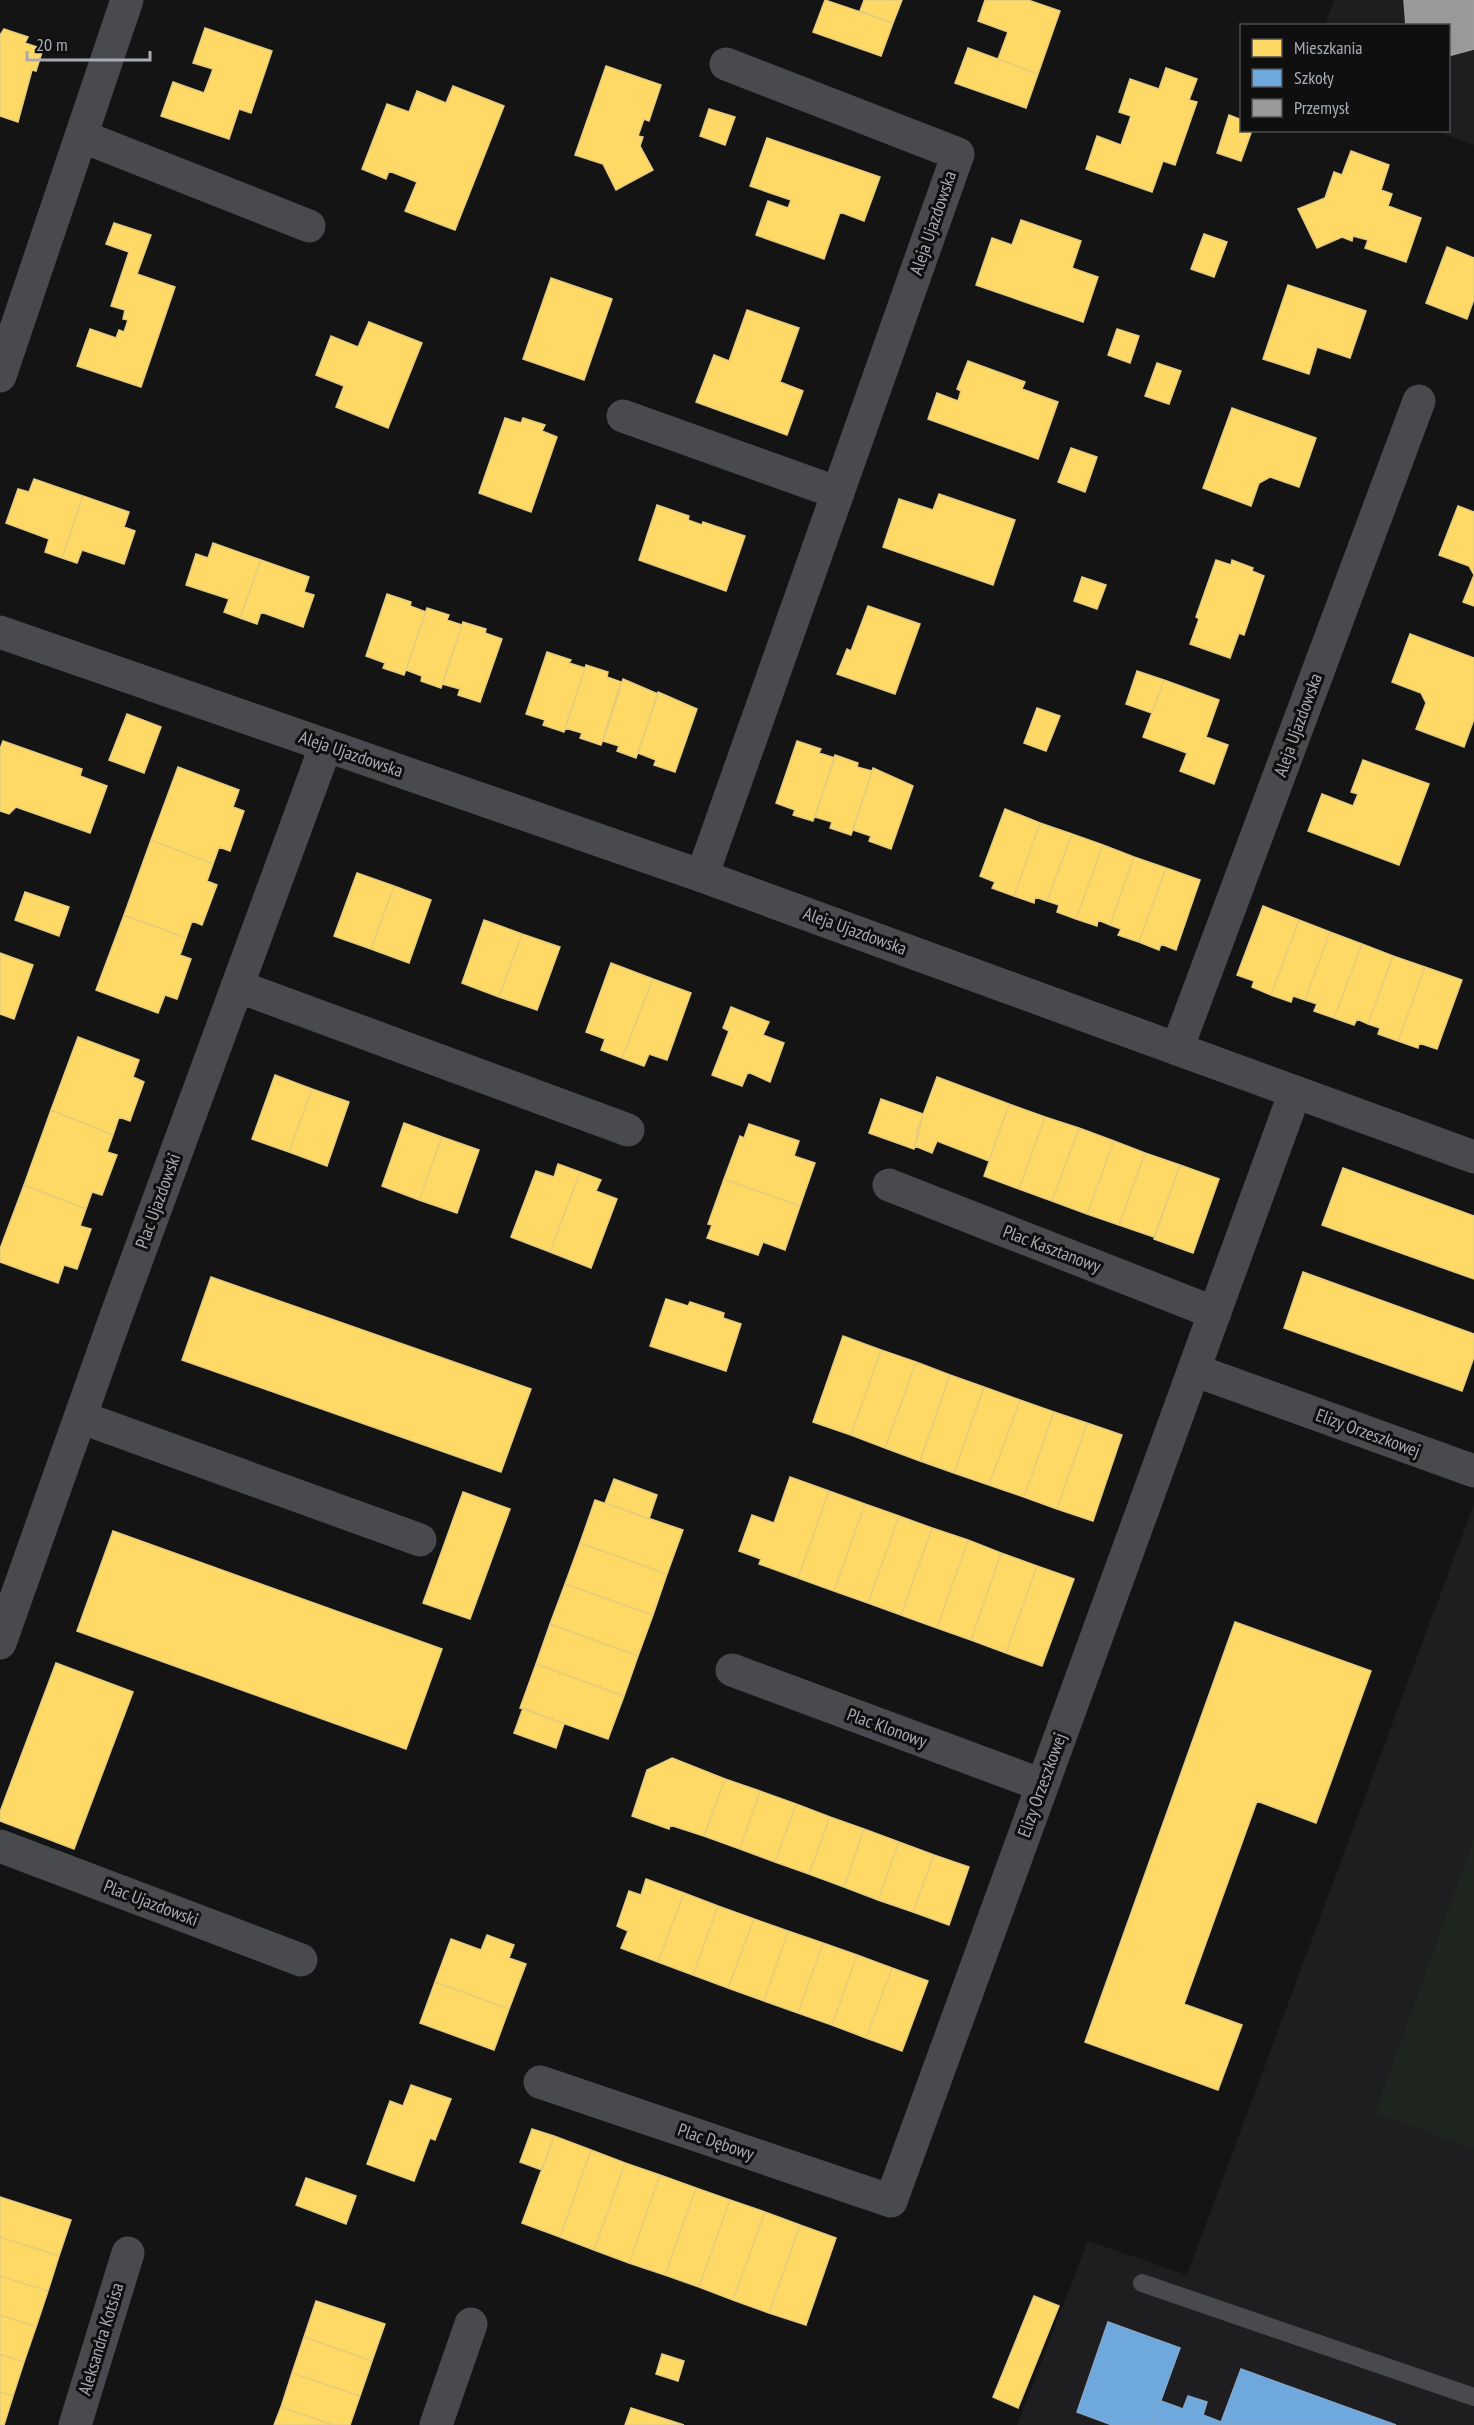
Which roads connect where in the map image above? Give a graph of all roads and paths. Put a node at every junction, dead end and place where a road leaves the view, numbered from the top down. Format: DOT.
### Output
graph roads {
  1 [pos="127,0"];
  2 [pos="726,64"];
  3 [pos="81,136"];
  4 [pos="309,226"];
  5 [pos="0,376"];
  6 [pos="1419,401"];
  7 [pos="623,416"];
  8 [pos="838,493"];
  9 [pos="0,632"];
  10 [pos="326,745"];
  11 [pos="702,876"];
  12 [pos="237,986"];
  13 [pos="1177,1049"];
  14 [pos="1295,1092"];
  15 [pos="628,1130"];
  16 [pos="1474,1157"];
  17 [pos="889,1185"];
  18 [pos="1215,1313"];
  19 [pos="1194,1370"];
  20 [pos="80,1417"];
  21 [pos="1474,1471"];
  22 [pos="420,1540"];
  23 [pos="0,1642"];
  24 [pos="732,1670"];
  25 [pos="1042,1785"];
  26 [pos="0,1846"];
  27 [pos="302,1960"];
  28 [pos="540,2082"];
  29 [pos="891,2201"];
  30 [pos="128,2253"];
  31 [pos="1142,2283"];
  32 [pos="471,2324"];
  33 [pos="1474,2397"];
  34 [pos="75,2425"];
  35 [pos="436,2425"];
  1 -- 3 [label="street"];
  2 -- 8 [label="street, Aleja Ujazdowska"];
  3 -- 4 [label="street"];
  3 -- 5 [label="street"];
  6 -- 13 [label="street, Aleja Ujazdowska"];
  7 -- 8 [label="street"];
  8 -- 11 [label="street, Aleja Ujazdowska"];
  9 -- 10 [label="street, Aleja Ujazdowska"];
  10 -- 11 [label="street, Aleja Ujazdowska"];
  10 -- 12 [label="street, Plac Ujazdowski"];
  11 -- 13 [label="street, Aleja Ujazdowska"];
  12 -- 15 [label="street"];
  12 -- 20 [label="street, Plac Ujazdowski"];
  13 -- 14 [label="street, Aleja Ujazdowska"];
  14 -- 16 [label="street, Aleja Ujazdowska"];
  14 -- 18 [label="street, Elizy Orzeszkowej"];
  17 -- 18 [label="street, Plac Kasztanowy"];
  18 -- 19 [label="street, Elizy Orzeszkowej"];
  19 -- 21 [label="street, Elizy Orzeszkowej"];
  19 -- 25 [label="street, Elizy Orzeszkowej"];
  20 -- 22 [label="street"];
  20 -- 23 [label="street, Plac Ujazdowski"];
  24 -- 25 [label="street, Plac Klonowy"];
  25 -- 29 [label="street, Elizy Orzeszkowej"];
  26 -- 27 [label="street, Plac Ujazdowski"];
  28 -- 29 [label="street, Plac Dębowy"];
  30 -- 34 [label="street, Aleksandra Kotsisa"];
  31 -- 33 [label="lane"];
  32 -- 35 [label="street"];
}
